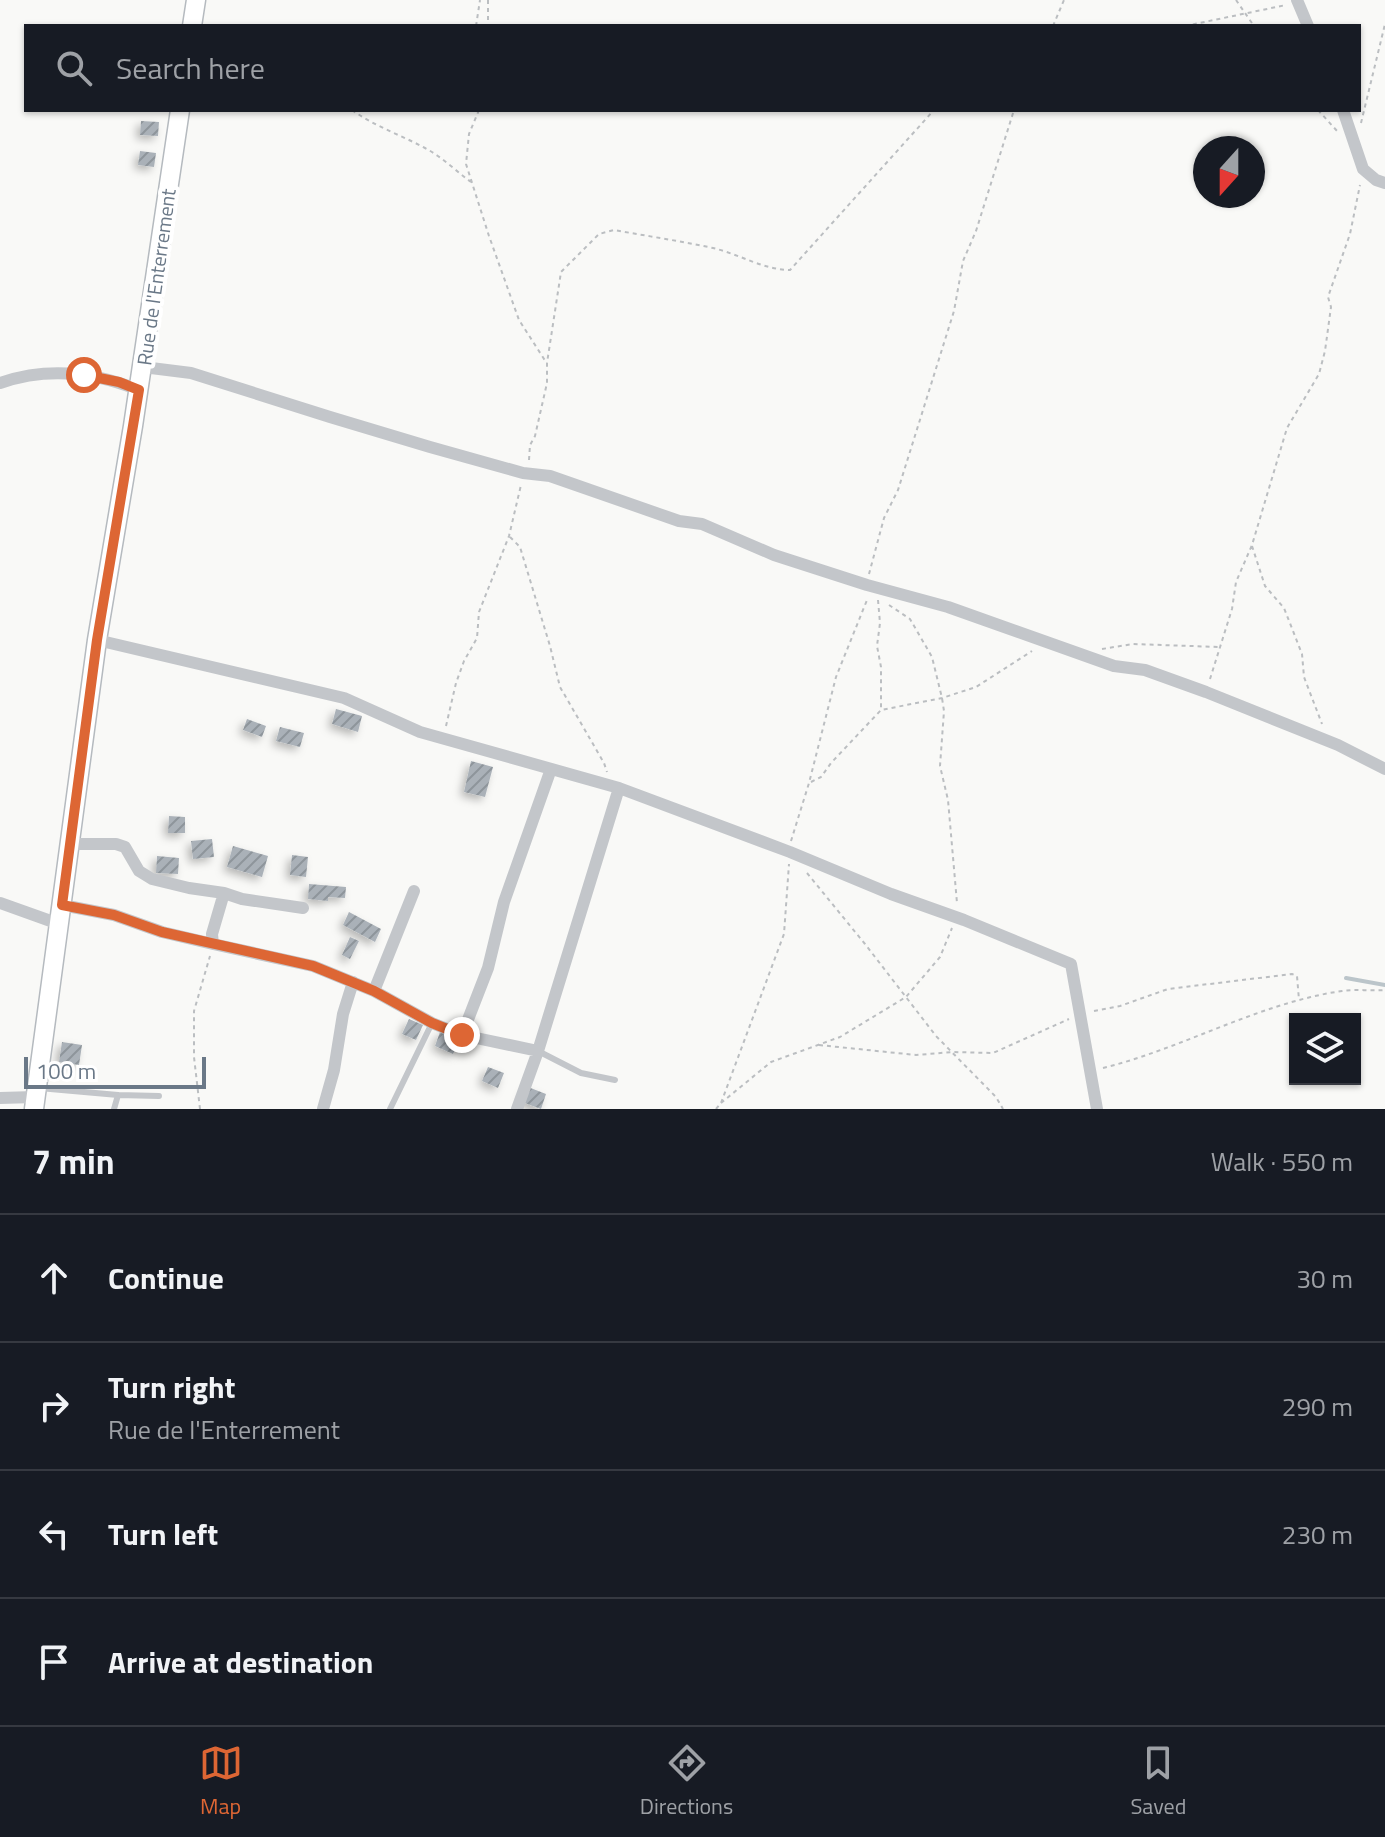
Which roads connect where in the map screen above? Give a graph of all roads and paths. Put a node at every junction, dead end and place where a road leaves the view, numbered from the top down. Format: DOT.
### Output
graph roads {
  1 [pos="196,0"];
  2 [pos="480,0"];
  3 [pos="488,0"];
  4 [pos="1064,0"];
  5 [pos="1236,0"];
  6 [pos="1298,1"];
  7 [pos="1245,13"];
  8 [pos="192,24"];
  9 [pos="476,24"];
  10 [pos="488,24"];
  11 [pos="1054,24"];
  12 [pos="1194,24"];
  13 [pos="1253,24"];
  14 [pos="1307,24"];
  15 [pos="1385,24"];
  16 [pos="180,112"];
  17 [pos="355,112"];
  18 [pos="478,112"];
  19 [pos="932,112"];
  20 [pos="1013,112"];
  21 [pos="1344,112"];
  22 [pos="1361,122"];
  23 [pos="1363,169"];
  24 [pos="472,183"];
  25 [pos="1385,183"];
  26 [pos="547,363"];
  27 [pos="143,367"];
  28 [pos="0,383"];
  29 [pos="139,390"];
  30 [pos="523,473"];
  31 [pos="509,536"];
  32 [pos="1252,545"];
  33 [pos="867,585"];
  34 [pos="889,605"];
  35 [pos="97,640"];
  36 [pos="1046,641"];
  37 [pos="1221,647"];
  38 [pos="1085,654"];
  39 [pos="1206,692"];
  40 [pos="942,698"];
  41 [pos="881,710"];
  42 [pos="443,739"];
  43 [pos="1328,741"];
  44 [pos="551,769"];
  45 [pos="1385,769"];
  46 [pos="809,783"];
  47 [pos="614,787"];
  48 [pos="70,844"];
  49 [pos="790,852"];
  50 [pos="414,891"];
  51 [pos="224,893"];
  52 [pos="0,903"];
  53 [pos="303,908"];
  54 [pos="61,914"];
  55 [pos="956,918"];
  56 [pos="213,944"];
  57 [pos="353,982"];
  58 [pos="1385,990"];
  59 [pos="374,991"];
  60 [pos="906,997"];
  61 [pos="432,1023"];
  62 [pos="462,1035"];
  63 [pos="538,1051"];
  64 [pos="1091,1071"];
  65 [pos="615,1080"];
  66 [pos="118,1095"];
  67 [pos="159,1096"];
  68 [pos="0,1098"];
  69 [pos="35,1098"];
  70 [pos="721,1103"];
  71 [pos="114,1109"];
  72 [pos="200,1109"];
  73 [pos="323,1109"];
  74 [pos="390,1109"];
  75 [pos="517,1109"];
  76 [pos="716,1109"];
  77 [pos="1003,1109"];
  78 [pos="1097,1109"];
  1 -- 8 [label="street"];
  2 -- 9 [label="path"];
  3 -- 10 [label="path"];
  4 -- 11 [label="path"];
  5 -- 7 [label="path"];
  6 -- 7 [label="path"];
  6 -- 14 [label="street"];
  7 -- 12 [label="path"];
  7 -- 13 [label="path"];
  15 -- 22 [label="path"];
  16 -- 27 [label="street, Rue de l'Enterrement"];
  17 -- 24 [label="path"];
  18 -- 24 [label="path"];
  19 -- 26 [label="path"];
  20 -- 33 [label="path"];
  21 -- 23 [label="street"];
  23 -- 25 [label="street"];
  23 -- 32 [label="path"];
  24 -- 26 [label="path"];
  26 -- 30 [label="path"];
  27 -- 29 [label="street, Rue de l'Enterrement"];
  27 -- 30 [label="street"];
  28 -- 29 [label="street"];
  29 -- 35 [label="street, Rue de l'Enterrement"];
  30 -- 31 [label="path"];
  30 -- 33 [label="street"];
  31 -- 42 [label="path"];
  31 -- 47 [label="path"];
  32 -- 37 [label="path"];
  32 -- 43 [label="path"];
  33 -- 36 [label="street"];
  33 -- 41 [label="path"];
  33 -- 46 [label="path"];
  34 -- 40 [label="path"];
  35 -- 42 [label="street"];
  35 -- 48 [label="street, Rue de l'Enterrement"];
  36 -- 38 [label="street"];
  36 -- 40 [label="path"];
  37 -- 38 [label="path"];
  37 -- 39 [label="path"];
  38 -- 39 [label="street"];
  39 -- 43 [label="street"];
  40 -- 41 [label="path"];
  40 -- 55 [label="path"];
  41 -- 46 [label="path"];
  42 -- 44 [label="street"];
  43 -- 45 [label="street"];
  44 -- 47 [label="street"];
  44 -- 62 [label="street"];
  46 -- 49 [label="path"];
  47 -- 49 [label="street"];
  47 -- 63 [label="street"];
  48 -- 51 [label="street"];
  48 -- 54 [label="street, Rue de l'Enterrement"];
  49 -- 55 [label="street"];
  49 -- 60 [label="path"];
  49 -- 70 [label="path"];
  50 -- 59 [label="street"];
  51 -- 53 [label="street"];
  51 -- 56 [label="street"];
  52 -- 54 [label="street"];
  54 -- 56 [label="street"];
  54 -- 69 [label="street, Rue de l'Enterrement"];
  55 -- 60 [label="path"];
  55 -- 64 [label="street"];
  56 -- 57 [label="street"];
  56 -- 72 [label="path"];
  57 -- 59 [label="street"];
  57 -- 73 [label="street"];
  58 -- 64 [label="path"];
  59 -- 61 [label="street"];
  60 -- 70 [label="path"];
  60 -- 77 [label="path"];
  61 -- 62 [label="street"];
  61 -- 74 [label="lane"];
  62 -- 63 [label="street"];
  63 -- 65 [label="lane"];
  63 -- 75 [label="street"];
  64 -- 78 [label="street"];
  66 -- 67 [label="lane"];
  66 -- 69 [label="lane"];
  66 -- 71 [label="lane"];
  68 -- 69 [label="street"];
  70 -- 76 [label="path"];
}
